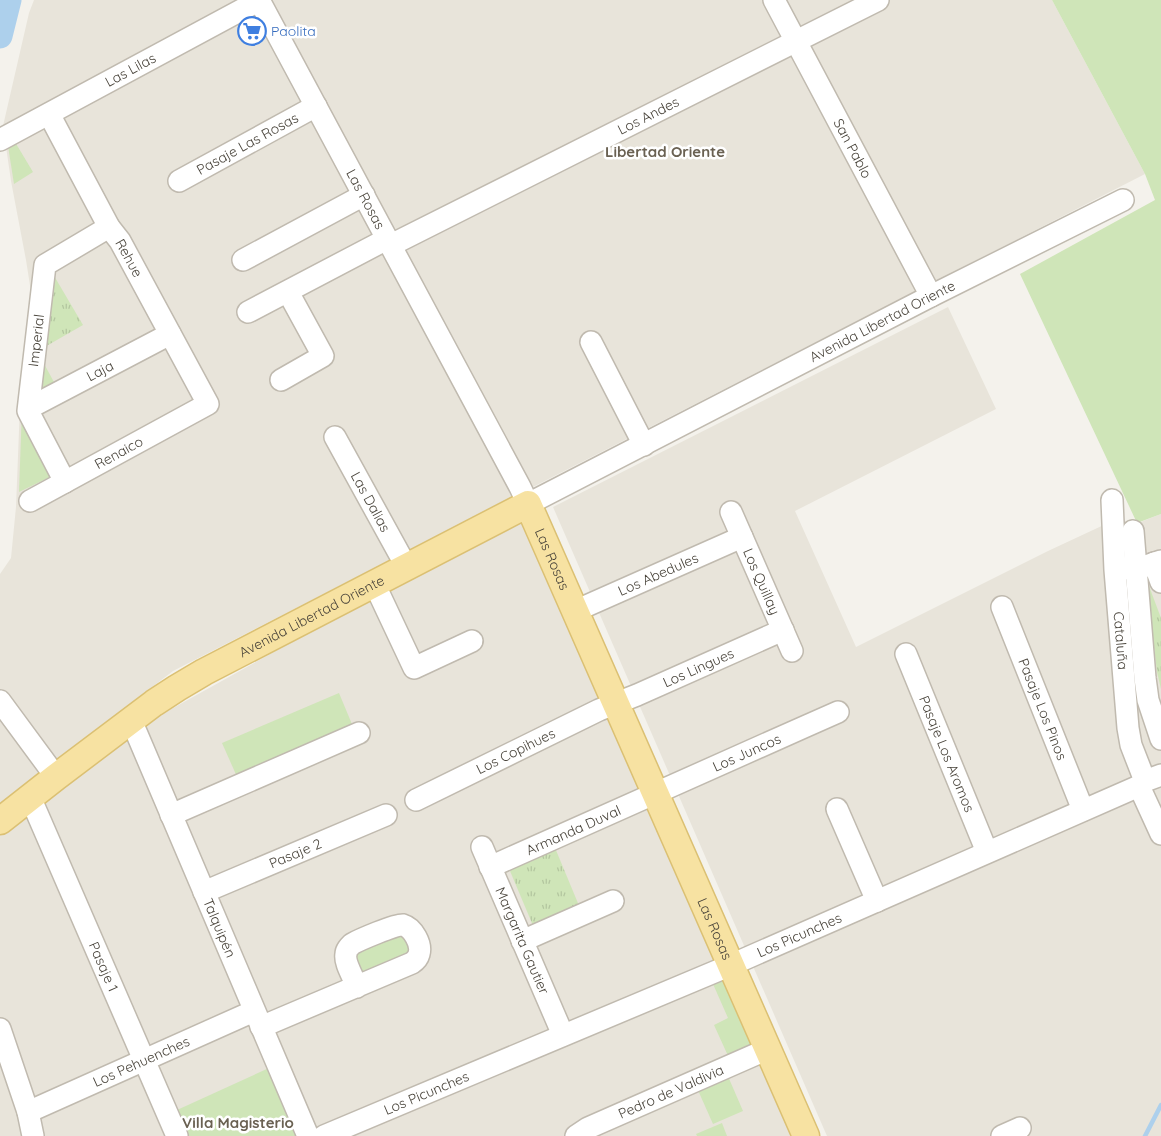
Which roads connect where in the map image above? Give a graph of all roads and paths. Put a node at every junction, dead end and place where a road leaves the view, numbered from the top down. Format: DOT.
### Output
graph roads {
  1 [pos="259,0"];
  2 [pos="774,0"];
  3 [pos="878,0"];
  4 [pos="796,41"];
  5 [pos="316,106"];
  6 [pos="48,114"];
  7 [pos="0,140"];
  8 [pos="179,181"];
  9 [pos="364,195"];
  10 [pos="1122,200"];
  11 [pos="109,227"];
  12 [pos="389,242"];
  13 [pos="243,260"];
  14 [pos="288,292"];
  15 [pos="931,296"];
  16 [pos="248,312"];
  17 [pos="170,334"];
  18 [pos="591,342"];
  19 [pos="281,380"];
  20 [pos="208,404"];
  21 [pos="29,408"];
  22 [pos="335,436"];
  23 [pos="644,445"];
  24 [pos="65,482"];
  25 [pos="1112,500"];
  26 [pos="30,501"];
  27 [pos="528,504"];
  28 [pos="731,512"];
  29 [pos="1133,531"];
  30 [pos="742,537"];
  31 [pos="406,566"];
  32 [pos="1145,569"];
  33 [pos="374,583"];
  34 [pos="1002,607"];
  35 [pos="575,611"];
  36 [pos="783,630"];
  37 [pos="472,641"];
  38 [pos="792,651"];
  39 [pos="906,654"];
  40 [pos="0,701"];
  41 [pos="616,703"];
  42 [pos="838,712"];
  43 [pos="130,720"];
  44 [pos="359,733"];
  45 [pos="1161,739"];
  46 [pos="56,777"];
  47 [pos="1148,780"];
  48 [pos="655,793"];
  49 [pos="30,797"];
  50 [pos="416,800"];
  51 [pos="837,808"];
  52 [pos="1083,810"];
  53 [pos="171,815"];
  54 [pos="386,815"];
  55 [pos="0,821"];
  56 [pos="1161,834"];
  57 [pos="482,847"];
  58 [pos="987,852"];
  59 [pos="490,867"];
  60 [pos="204,892"];
  61 [pos="877,900"];
  62 [pos="613,902"];
  63 [pos="522,942"];
  64 [pos="731,965"];
  65 [pos="357,987"];
  66 [pos="258,1019"];
  67 [pos="0,1029"];
  68 [pos="563,1035"];
  69 [pos="768,1049"];
  70 [pos="144,1060"];
  71 [pos="28,1112"];
  72 [pos="347,1132"];
  73 [pos="801,1135"];
  74 [pos="34,1136"];
  75 [pos="177,1136"];
  76 [pos="308,1136"];
  77 [pos="324,1136"];
  78 [pos="576,1136"];
  1 -- 5 [label="street, Las Rosas"];
  1 -- 6 [label="street, Las Lilas"];
  2 -- 4 [label="street, San Pablo"];
  3 -- 4 [label="street, Los Andes"];
  4 -- 12 [label="street, Los Andes"];
  4 -- 15 [label="street, San Pablo"];
  5 -- 8 [label="street, Pasaje Las Rosas"];
  5 -- 9 [label="street, Las Rosas"];
  6 -- 7 [label="street, Las Lilas"];
  6 -- 11 [label="street, Rehue"];
  9 -- 12 [label="street, Las Rosas"];
  9 -- 13 [label="street"];
  10 -- 15 [label="street, Avenida Libertad Oriente"];
  11 -- 17 [label="street, Rehue"];
  11 -- 21 [label="street, Imperial"];
  12 -- 14 [label="street, Los Andes"];
  12 -- 27 [label="street, Las Rosas"];
  14 -- 16 [label="street, Los Andes"];
  14 -- 19 [label="street"];
  15 -- 23 [label="street, Avenida Libertad Oriente"];
  17 -- 20 [label="street, Rehue"];
  17 -- 21 [label="street, Laja"];
  18 -- 23 [label="street"];
  20 -- 24 [label="street, Renaico"];
  21 -- 24 [label="street, Imperial"];
  22 -- 31 [label="street, Las Dalias"];
  23 -- 27 [label="street, Avenida Libertad Oriente"];
  24 -- 26 [label="street, Renaico"];
  25 -- 32 [label="street, Cataluña"];
  27 -- 31 [label="main road, Avenida Libertad Oriente"];
  27 -- 35 [label="main road, Las Rosas"];
  28 -- 30 [label="street, Los Quillay"];
  29 -- 32 [label="street, Cataluña"];
  30 -- 35 [label="street, Los Abedules"];
  30 -- 36 [label="street, Los Quillay"];
  31 -- 33 [label="main road, Avenida Libertad Oriente"];
  32 -- 45 [label="street, Cataluña"];
  32 -- 47 [label="street, Cataluña"];
  33 -- 37 [label="street"];
  33 -- 43 [label="main road, Avenida Libertad Oriente"];
  34 -- 52 [label="street, Pasaje Los Pinos"];
  35 -- 41 [label="main road, Las Rosas"];
  36 -- 38 [label="street, Los Quillay"];
  36 -- 41 [label="street, Los Lingues"];
  39 -- 58 [label="street, Pasaje Los Aromos"];
  40 -- 46 [label="street"];
  41 -- 48 [label="main road, Las Rosas"];
  41 -- 50 [label="street, Los Copihues"];
  42 -- 48 [label="street, Los Juncos"];
  43 -- 46 [label="main road, Avenida Libertad Oriente"];
  43 -- 53 [label="street, Talquipén"];
  44 -- 53 [label="street"];
  46 -- 49 [label="main road, Avenida Libertad Oriente"];
  47 -- 52 [label="street, Los Picunches"];
  47 -- 56 [label="street, Cataluña"];
  48 -- 59 [label="street, Armanda Duval"];
  48 -- 64 [label="main road, Las Rosas"];
  49 -- 55 [label="main road, Avenida Libertad Oriente"];
  49 -- 70 [label="street, Pasaje 1"];
  51 -- 61 [label="street"];
  52 -- 58 [label="street, Los Picunches"];
  53 -- 60 [label="street, Talquipén"];
  54 -- 60 [label="street, Pasaje 2"];
  57 -- 59 [label="street, Margarita Gautier"];
  58 -- 61 [label="street, Los Picunches"];
  59 -- 63 [label="street, Margarita Gautier"];
  60 -- 66 [label="street, Talquipén"];
  61 -- 64 [label="street, Los Picunches"];
  62 -- 63 [label="street"];
  63 -- 68 [label="street, Margarita Gautier"];
  64 -- 68 [label="street, Los Picunches"];
  64 -- 69 [label="main road, Las Rosas"];
  65 -- 66 [label="street, Los Pehuenches"];
  66 -- 70 [label="street, Los Pehuenches"];
  66 -- 76 [label="street, Talquipén"];
  67 -- 71 [label="street"];
  68 -- 72 [label="street, Los Picunches"];
  69 -- 73 [label="main road, Las Rosas"];
  69 -- 78 [label="street, Pedro de Valdivia"];
  70 -- 71 [label="street, Los Pehuenches"];
  70 -- 75 [label="street, Pasaje 1"];
  71 -- 74 [label="street"];
  72 -- 77 [label="street, Los Picunches"];
}
